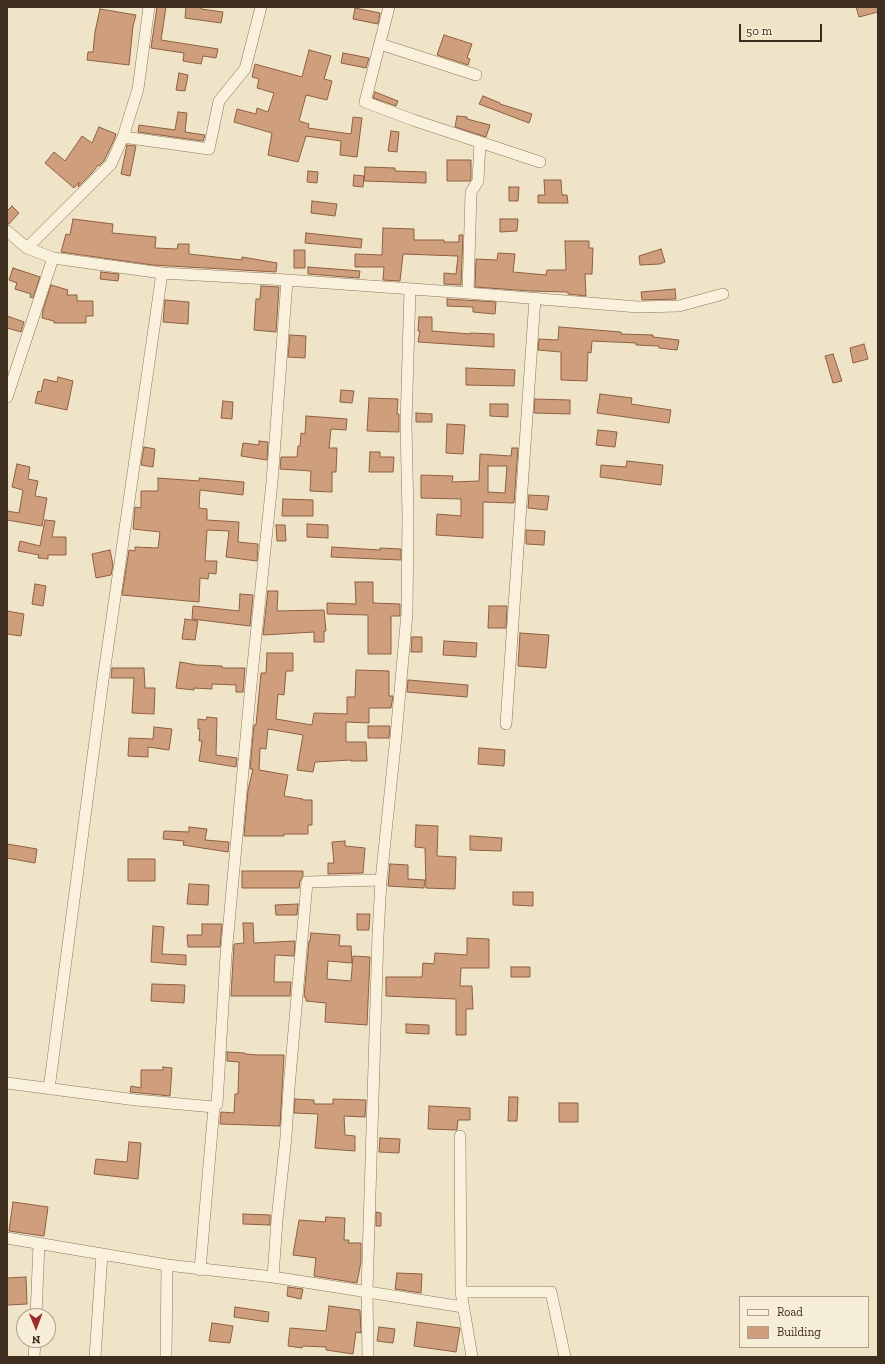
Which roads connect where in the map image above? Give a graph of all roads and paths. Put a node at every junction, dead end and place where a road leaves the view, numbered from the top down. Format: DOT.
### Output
graph roads {
  1 [pos="149,7"];
  2 [pos="261,7"];
  3 [pos="389,7"];
  4 [pos="380,44"];
  5 [pos="476,75"];
  6 [pos="123,137"];
  7 [pos="480,142"];
  8 [pos="540,162"];
  9 [pos="7,231"];
  10 [pos="27,248"];
  11 [pos="53,258"];
  12 [pos="162,273"];
  13 [pos="287,280"];
  14 [pos="410,289"];
  15 [pos="468,293"];
  16 [pos="723,294"];
  17 [pos="535,298"];
  18 [pos="7,397"];
  19 [pos="506,724"];
  20 [pos="381,880"];
  21 [pos="7,1083"];
  22 [pos="49,1089"];
  23 [pos="214,1107"];
  24 [pos="460,1136"];
  25 [pos="7,1238"];
  26 [pos="39,1244"];
  27 [pos="102,1254"];
  28 [pos="167,1265"];
  29 [pos="200,1270"];
  30 [pos="273,1277"];
  31 [pos="367,1291"];
  32 [pos="461,1292"];
  33 [pos="463,1307"];
  34 [pos="36,1308"];
  35 [pos="95,1357"];
  36 [pos="166,1357"];
  37 [pos="368,1357"];
  38 [pos="472,1357"];
  39 [pos="565,1357"];
  1 -- 6 [label="street"];
  2 -- 6 [label="street"];
  3 -- 4 [label="street"];
  4 -- 5 [label="street"];
  4 -- 7 [label="street"];
  6 -- 10 [label="street"];
  7 -- 8 [label="street"];
  7 -- 15 [label="street"];
  9 -- 10 [label="street"];
  10 -- 11 [label="street"];
  11 -- 12 [label="street"];
  11 -- 18 [label="street"];
  12 -- 13 [label="street"];
  12 -- 22 [label="street"];
  13 -- 14 [label="street"];
  13 -- 23 [label="street"];
  14 -- 15 [label="street"];
  14 -- 20 [label="street"];
  15 -- 17 [label="street"];
  16 -- 17 [label="street"];
  17 -- 19 [label="street"];
  20 -- 30 [label="street"];
  20 -- 31 [label="street"];
  21 -- 22 [label="street"];
  22 -- 23 [label="street"];
  23 -- 29 [label="street"];
  24 -- 32 [label="street"];
  25 -- 26 [label="street"];
  26 -- 27 [label="street"];
  26 -- 34 [label="street"];
  27 -- 28 [label="street"];
  27 -- 35 [label="street"];
  28 -- 29 [label="street"];
  28 -- 36 [label="street"];
  29 -- 30 [label="street"];
  30 -- 31 [label="street"];
  31 -- 33 [label="street"];
  31 -- 37 [label="street"];
  32 -- 33 [label="street"];
  32 -- 39 [label="street"];
  33 -- 38 [label="street"];
}
